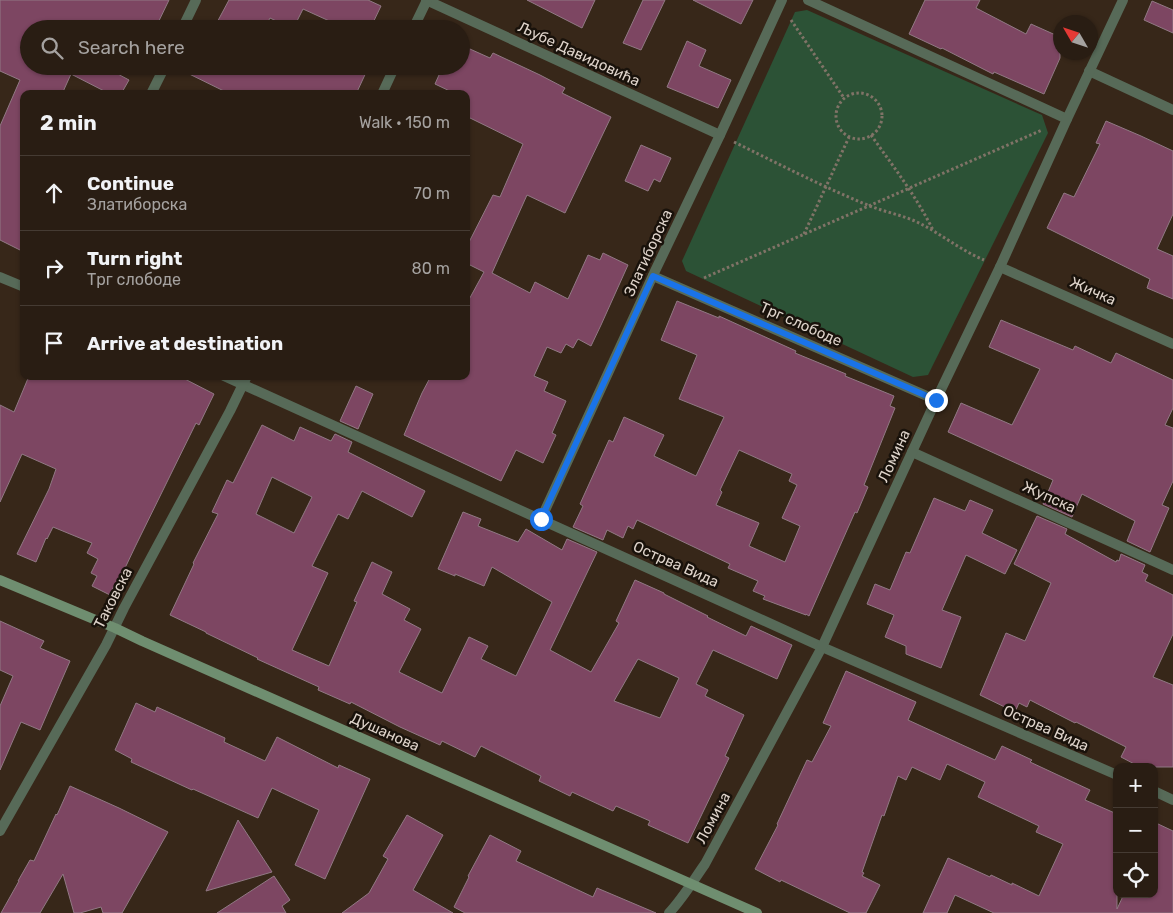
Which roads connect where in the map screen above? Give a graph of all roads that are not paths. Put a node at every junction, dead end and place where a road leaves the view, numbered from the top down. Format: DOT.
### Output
graph roads {
  1 [pos="196,0"];
  2 [pos="427,0"];
  3 [pos="808,0"];
  4 [pos="1123,0"];
  5 [pos="781,2"];
  6 [pos="186,20"];
  7 [pos="417,20"];
  8 [pos="1089,71"];
  9 [pos="161,75"];
  10 [pos="391,75"];
  11 [pos="154,90"];
  12 [pos="384,90"];
  13 [pos="1173,110"];
  14 [pos="1067,119"];
  15 [pos="720,135"];
  16 [pos="1000,267"];
  17 [pos="653,276"];
  18 [pos="0,277"];
  19 [pos="20,285"];
  20 [pos="1173,344"];
  21 [pos="245,381"];
  22 [pos="936,400"];
  23 [pos="912,452"];
  24 [pos="541,519"];
  25 [pos="1173,570"];
  26 [pos="0,580"];
  27 [pos="115,628"];
  28 [pos="822,647"];
  29 [pos="1113,773"];
  30 [pos="1158,794"];
  31 [pos="1173,800"];
  32 [pos="0,831"];
  33 [pos="691,883"];
  34 [pos="669,913"];
  35 [pos="757,913"];
  1 -- 6 [label="street"];
  2 -- 7 [label="street"];
  2 -- 15 [label="street, Љубе Давидовића"];
  3 -- 14 [label="street"];
  4 -- 8 [label="street, Ломина"];
  5 -- 15 [label="street, Златиборска"];
  8 -- 13 [label="street"];
  8 -- 14 [label="street, Ломина"];
  9 -- 11 [label="street"];
  10 -- 12 [label="street"];
  14 -- 16 [label="street, Ломина"];
  15 -- 17 [label="street, Златиборска"];
  16 -- 20 [label="street, Жичка"];
  16 -- 22 [label="street, Ломина"];
  17 -- 22 [label="street, Трг слободе"];
  17 -- 24 [label="street, Златиборска"];
  18 -- 19 [label="street"];
  21 -- 24 [label="street, Острва Вида"];
  21 -- 27 [label="street, Таковска"];
  22 -- 23 [label="street, Ломина"];
  23 -- 25 [label="street, Жупска"];
  23 -- 28 [label="street, Ломина"];
  24 -- 28 [label="street, Острва Вида"];
  26 -- 27 [label="main road, Душанова"];
  27 -- 32 [label="street, Таковска"];
  27 -- 33 [label="main road, Душанова"];
  28 -- 29 [label="street, Острва Вида"];
  28 -- 33 [label="street, Ломина"];
  30 -- 31 [label="street"];
  33 -- 34 [label="street, Ломина"];
  33 -- 35 [label="main road, Душанова"];
}
